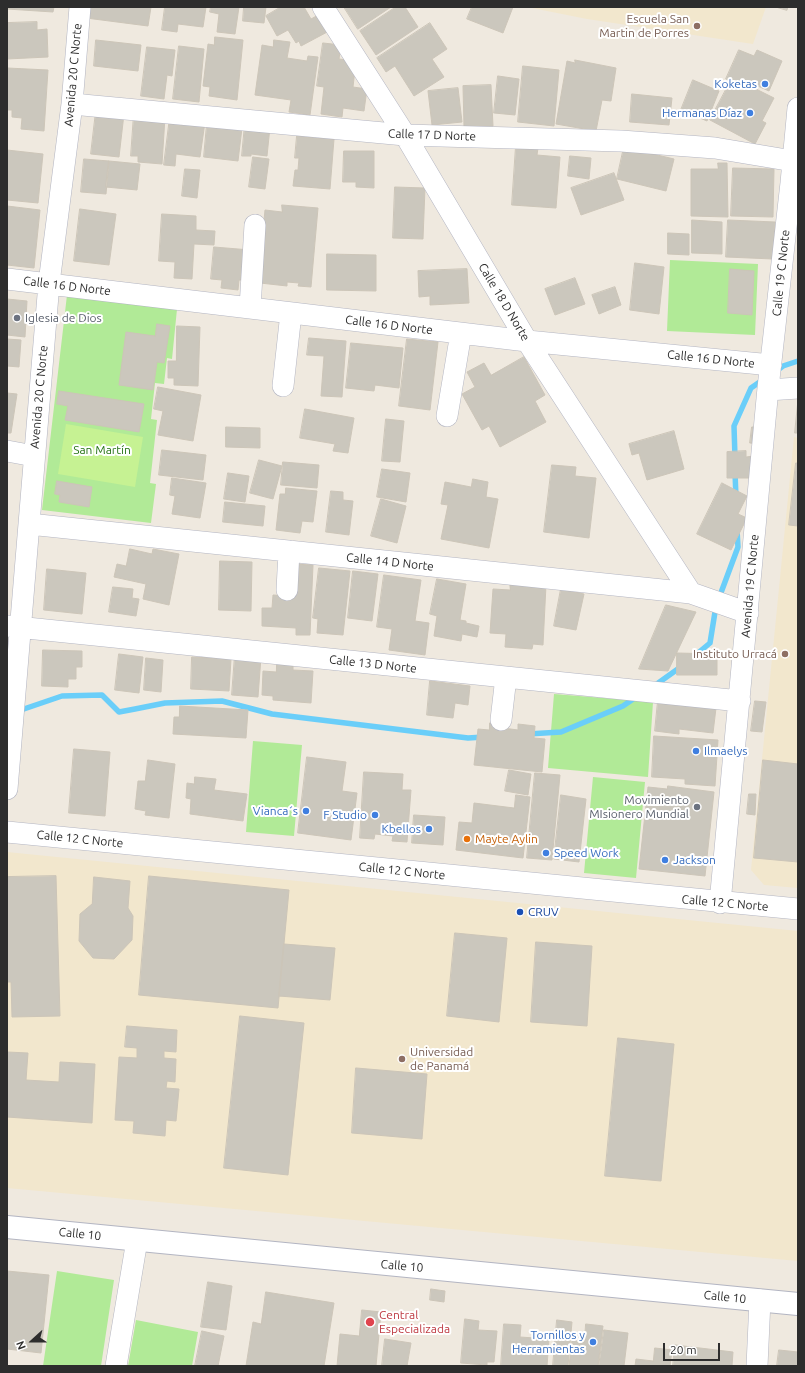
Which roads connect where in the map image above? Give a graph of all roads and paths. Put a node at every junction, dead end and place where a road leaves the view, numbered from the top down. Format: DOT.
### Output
graph roads {
  1 [pos="80,7"];
  2 [pos="323,7"];
  3 [pos="72,104"];
  4 [pos="798,108"];
  5 [pos="405,135"];
  6 [pos="793,161"];
  7 [pos="795,183"];
  8 [pos="255,225"];
  9 [pos="7,279"];
  10 [pos="49,284"];
  11 [pos="250,308"];
  12 [pos="290,313"];
  13 [pos="461,333"];
  14 [pos="527,341"];
  15 [pos="771,366"];
  16 [pos="284,386"];
  17 [pos="798,388"];
  18 [pos="768,389"];
  19 [pos="447,416"];
  20 [pos="7,451"];
  21 [pos="34,456"];
  22 [pos="29,524"];
  23 [pos="289,551"];
  24 [pos="287,590"];
  25 [pos="691,593"];
  26 [pos="748,613"];
  27 [pos="14,627"];
  28 [pos="506,677"];
  29 [pos="740,701"];
  30 [pos="501,720"];
  31 [pos="7,789"];
  32 [pos="7,832"];
  33 [pos="720,903"];
  34 [pos="798,909"];
  35 [pos="7,1227"];
  36 [pos="137,1240"];
  37 [pos="760,1300"];
  38 [pos="798,1304"];
  39 [pos="116,1366"];
  40 [pos="757,1366"];
  1 -- 3 [label="street, Avenida 20 C Norte"];
  2 -- 5 [label="street, Calle 18 D Norte"];
  3 -- 5 [label="street, Calle 17 D Norte"];
  3 -- 10 [label="street, Avenida 20 C Norte"];
  4 -- 6 [label="street, Calle 19 C Norte"];
  5 -- 6 [label="street, Calle 17 D Norte"];
  5 -- 14 [label="street, Calle 18 D Norte"];
  6 -- 7 [label="street, Calle 19 C Norte"];
  7 -- 15 [label="street, Calle 19 C Norte"];
  8 -- 11 [label="street"];
  9 -- 10 [label="street, Calle 16 D Norte"];
  10 -- 11 [label="street, Calle 16 D Norte"];
  10 -- 21 [label="street, Avenida 20 C Norte"];
  11 -- 12 [label="street, Calle 16 D Norte"];
  12 -- 13 [label="street, Calle 16 D Norte"];
  12 -- 16 [label="street"];
  13 -- 14 [label="street, Calle 16 D Norte"];
  13 -- 19 [label="street"];
  14 -- 15 [label="street, Calle 16 D Norte"];
  14 -- 25 [label="street, Calle 18 D Norte"];
  15 -- 18 [label="street, Calle 19 C Norte"];
  17 -- 18 [label="street"];
  18 -- 26 [label="street, Avenida 19 C Norte"];
  20 -- 21 [label="street"];
  21 -- 22 [label="street, Avenida 20 C Norte"];
  22 -- 23 [label="street, Calle 14 D Norte"];
  22 -- 27 [label="street, Avenida 20 C Norte"];
  23 -- 24 [label="street"];
  23 -- 25 [label="street, Calle 14 D Norte"];
  25 -- 26 [label="street, Calle 14 D Norte"];
  26 -- 29 [label="street, Avenida 19 C Norte"];
  27 -- 28 [label="street, Calle 13 D Norte"];
  27 -- 31 [label="street, Avenida 20 C Norte"];
  28 -- 29 [label="street, Calle 13 D Norte"];
  28 -- 30 [label="street"];
  29 -- 33 [label="street, Avenida 19 C Norte"];
  32 -- 33 [label="street, Calle 12 C Norte"];
  33 -- 34 [label="street, Calle 12 C Norte"];
  35 -- 36 [label="main road, Calle 10"];
  36 -- 37 [label="main road, Calle 10"];
  36 -- 39 [label="street"];
  37 -- 38 [label="main road, Calle 10"];
  37 -- 40 [label="street"];
}
